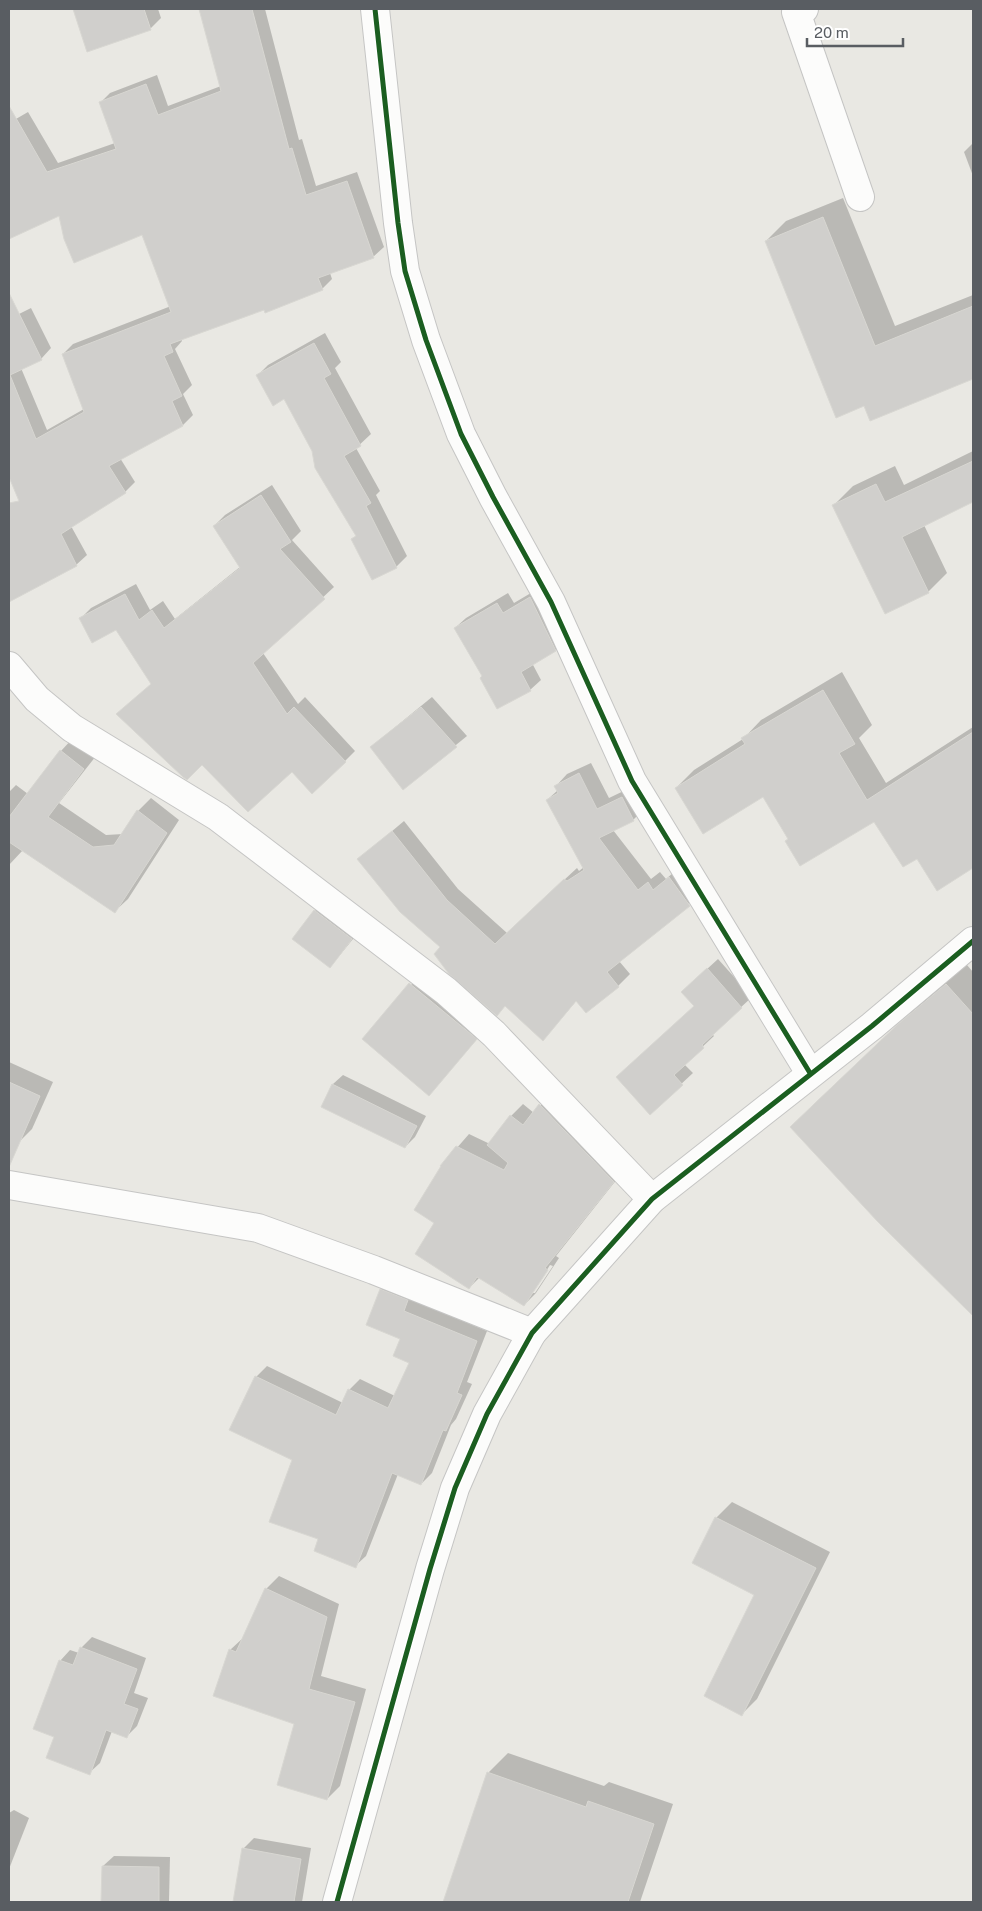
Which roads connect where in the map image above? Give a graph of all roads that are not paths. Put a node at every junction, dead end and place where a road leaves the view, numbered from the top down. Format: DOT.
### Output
graph roads {
  1 [pos="374,9"];
  2 [pos="804,9"];
  3 [pos="860,197"];
  4 [pos="9,666"];
  5 [pos="973,941"];
  6 [pos="810,1073"];
  7 [pos="9,1184"];
  8 [pos="652,1199"];
  9 [pos="532,1333"];
  10 [pos="337,1902"];
  1 -- 6 [label="street"];
  2 -- 3 [label="street"];
  4 -- 8 [label="street"];
  5 -- 6 [label="street"];
  6 -- 8 [label="street"];
  7 -- 9 [label="street"];
  8 -- 9 [label="street"];
  9 -- 10 [label="street"];
}
